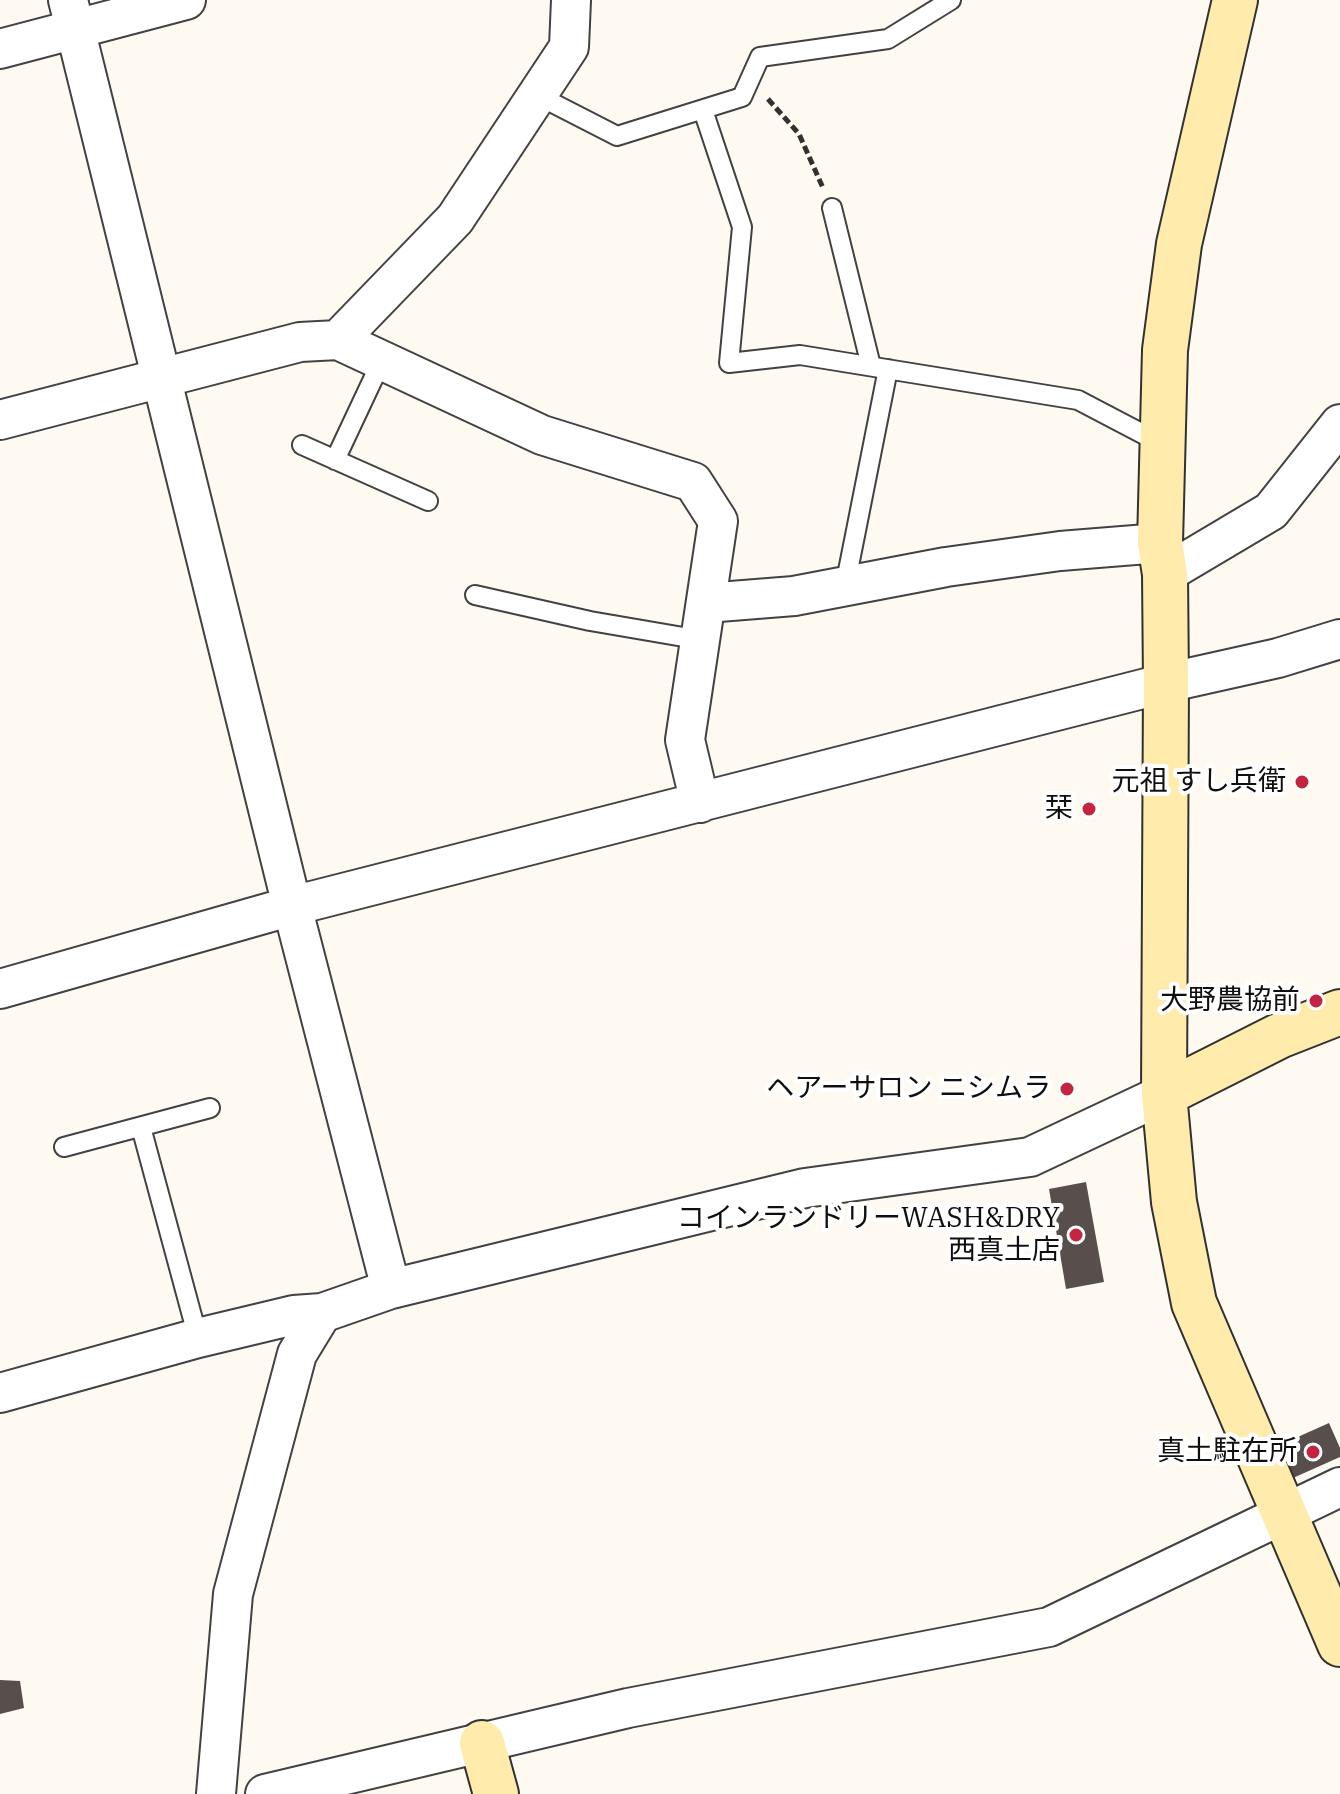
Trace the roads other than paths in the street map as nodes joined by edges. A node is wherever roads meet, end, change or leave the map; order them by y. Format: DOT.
graph roads {
  1 [pos="186,0"];
  2 [pos="571,0"];
  3 [pos="951,0"];
  4 [pos="1235,0"];
  5 [pos="71,14"];
  6 [pos="0,49"];
  7 [pos="537,95"];
  8 [pos="703,110"];
  9 [pos="832,208"];
  10 [pos="338,340"];
  11 [pos="382,360"];
  12 [pos="880,367"];
  13 [pos="161,378"];
  14 [pos="0,420"];
  15 [pos="1340,424"];
  16 [pos="1162,444"];
  17 [pos="302,445"];
  18 [pos="335,460"];
  19 [pos="428,501"];
  20 [pos="1163,559"];
  21 [pos="845,586"];
  22 [pos="475,595"];
  23 [pos="706,603"];
  24 [pos="1340,639"];
  25 [pos="701,640"];
  26 [pos="1166,683"];
  27 [pos="700,803"];
  28 [pos="292,906"];
  29 [pos="0,989"];
  30 [pos="1340,1012"];
  31 [pos="1164,1094"];
  32 [pos="210,1108"];
  33 [pos="141,1127"];
  34 [pos="64,1147"];
  35 [pos="391,1289"];
  36 [pos="322,1313"];
  37 [pos="198,1338"];
  38 [pos="0,1393"];
  39 [pos="1340,1487"];
  40 [pos="1283,1515"];
  41 [pos="1340,1644"];
  42 [pos="482,1743"];
  43 [pos="216,1794"];
  44 [pos="265,1794"];
  45 [pos="496,1794"];
  1 -- 5 [label="street"];
  2 -- 7 [label="street"];
  3 -- 8 [label="lane"];
  4 -- 16 [label="street"];
  5 -- 6 [label="street"];
  5 -- 13 [label="street"];
  7 -- 8 [label="lane"];
  7 -- 10 [label="street"];
  8 -- 12 [label="lane"];
  9 -- 12 [label="lane"];
  10 -- 11 [label="street"];
  10 -- 13 [label="street"];
  11 -- 18 [label="lane"];
  11 -- 23 [label="street"];
  12 -- 16 [label="lane"];
  12 -- 21 [label="lane"];
  13 -- 14 [label="street"];
  13 -- 28 [label="street"];
  15 -- 20 [label="street"];
  16 -- 20 [label="street"];
  17 -- 18 [label="lane"];
  18 -- 19 [label="lane"];
  20 -- 21 [label="street"];
  20 -- 26 [label="street"];
  21 -- 23 [label="street"];
  22 -- 25 [label="lane"];
  23 -- 25 [label="street"];
  24 -- 26 [label="street"];
  25 -- 27 [label="street"];
  26 -- 27 [label="street"];
  26 -- 31 [label="street"];
  27 -- 28 [label="street"];
  28 -- 29 [label="street"];
  28 -- 35 [label="street"];
  30 -- 31 [label="street"];
  31 -- 35 [label="street"];
  31 -- 40 [label="street"];
  32 -- 33 [label="lane"];
  33 -- 34 [label="lane"];
  33 -- 37 [label="lane"];
  35 -- 36 [label="street"];
  36 -- 37 [label="street"];
  36 -- 43 [label="street"];
  37 -- 38 [label="street"];
  39 -- 40 [label="street"];
  40 -- 41 [label="street"];
  40 -- 42 [label="street"];
  42 -- 44 [label="street"];
  42 -- 45 [label="street"];
}
